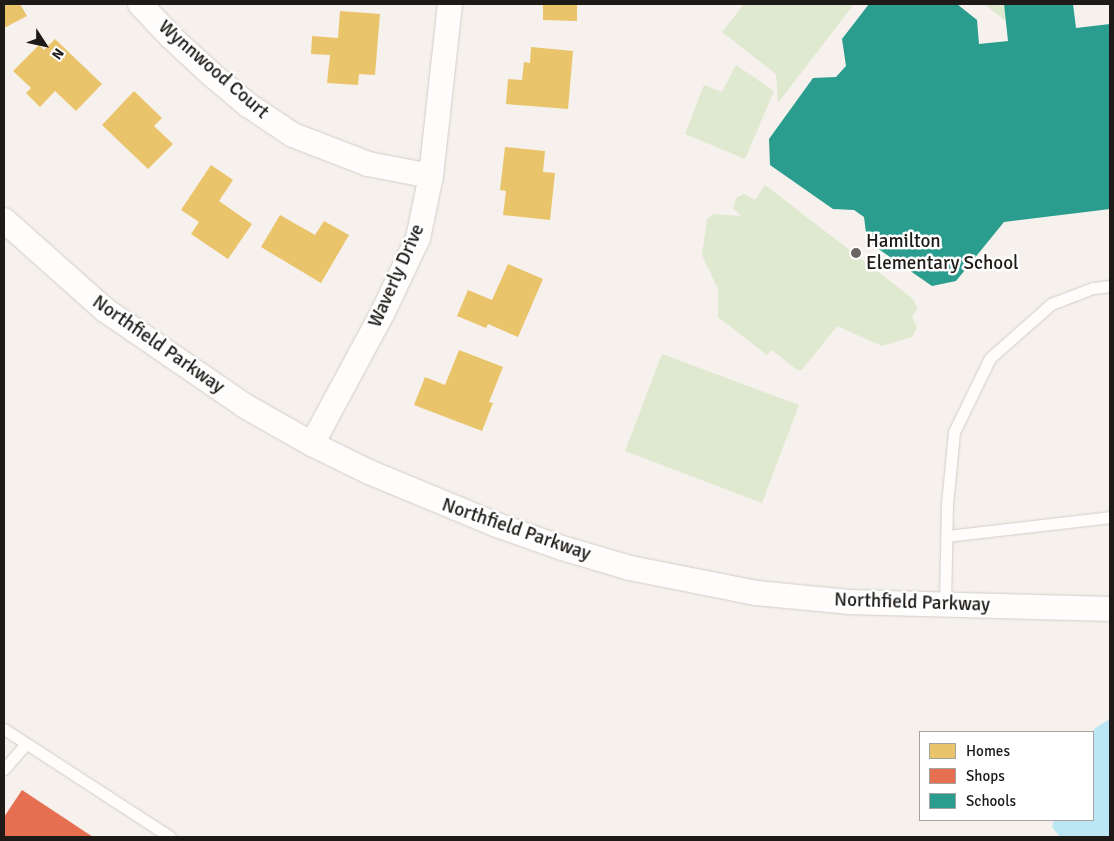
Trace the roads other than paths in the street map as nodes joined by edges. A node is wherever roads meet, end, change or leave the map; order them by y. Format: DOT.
graph roads {
  1 [pos="140,4"];
  2 [pos="450,4"];
  3 [pos="431,176"];
  4 [pos="4,220"];
  5 [pos="1110,286"];
  6 [pos="312,444"];
  7 [pos="1110,517"];
  8 [pos="946,536"];
  9 [pos="945,606"];
  10 [pos="1110,609"];
  11 [pos="4,729"];
  12 [pos="26,744"];
  13 [pos="4,769"];
  14 [pos="170,837"];
  1 -- 3 [label="street, Wynnwood Court"];
  2 -- 3 [label="street, Waverly Drive"];
  3 -- 6 [label="street, Waverly Drive"];
  4 -- 6 [label="street, Northfield Parkway"];
  5 -- 8 [label="lane"];
  6 -- 9 [label="street, Northfield Parkway"];
  7 -- 8 [label="lane"];
  8 -- 9 [label="lane"];
  9 -- 10 [label="street, Northfield Parkway"];
  11 -- 12 [label="lane"];
  12 -- 13 [label="lane"];
  12 -- 14 [label="lane"];
}
